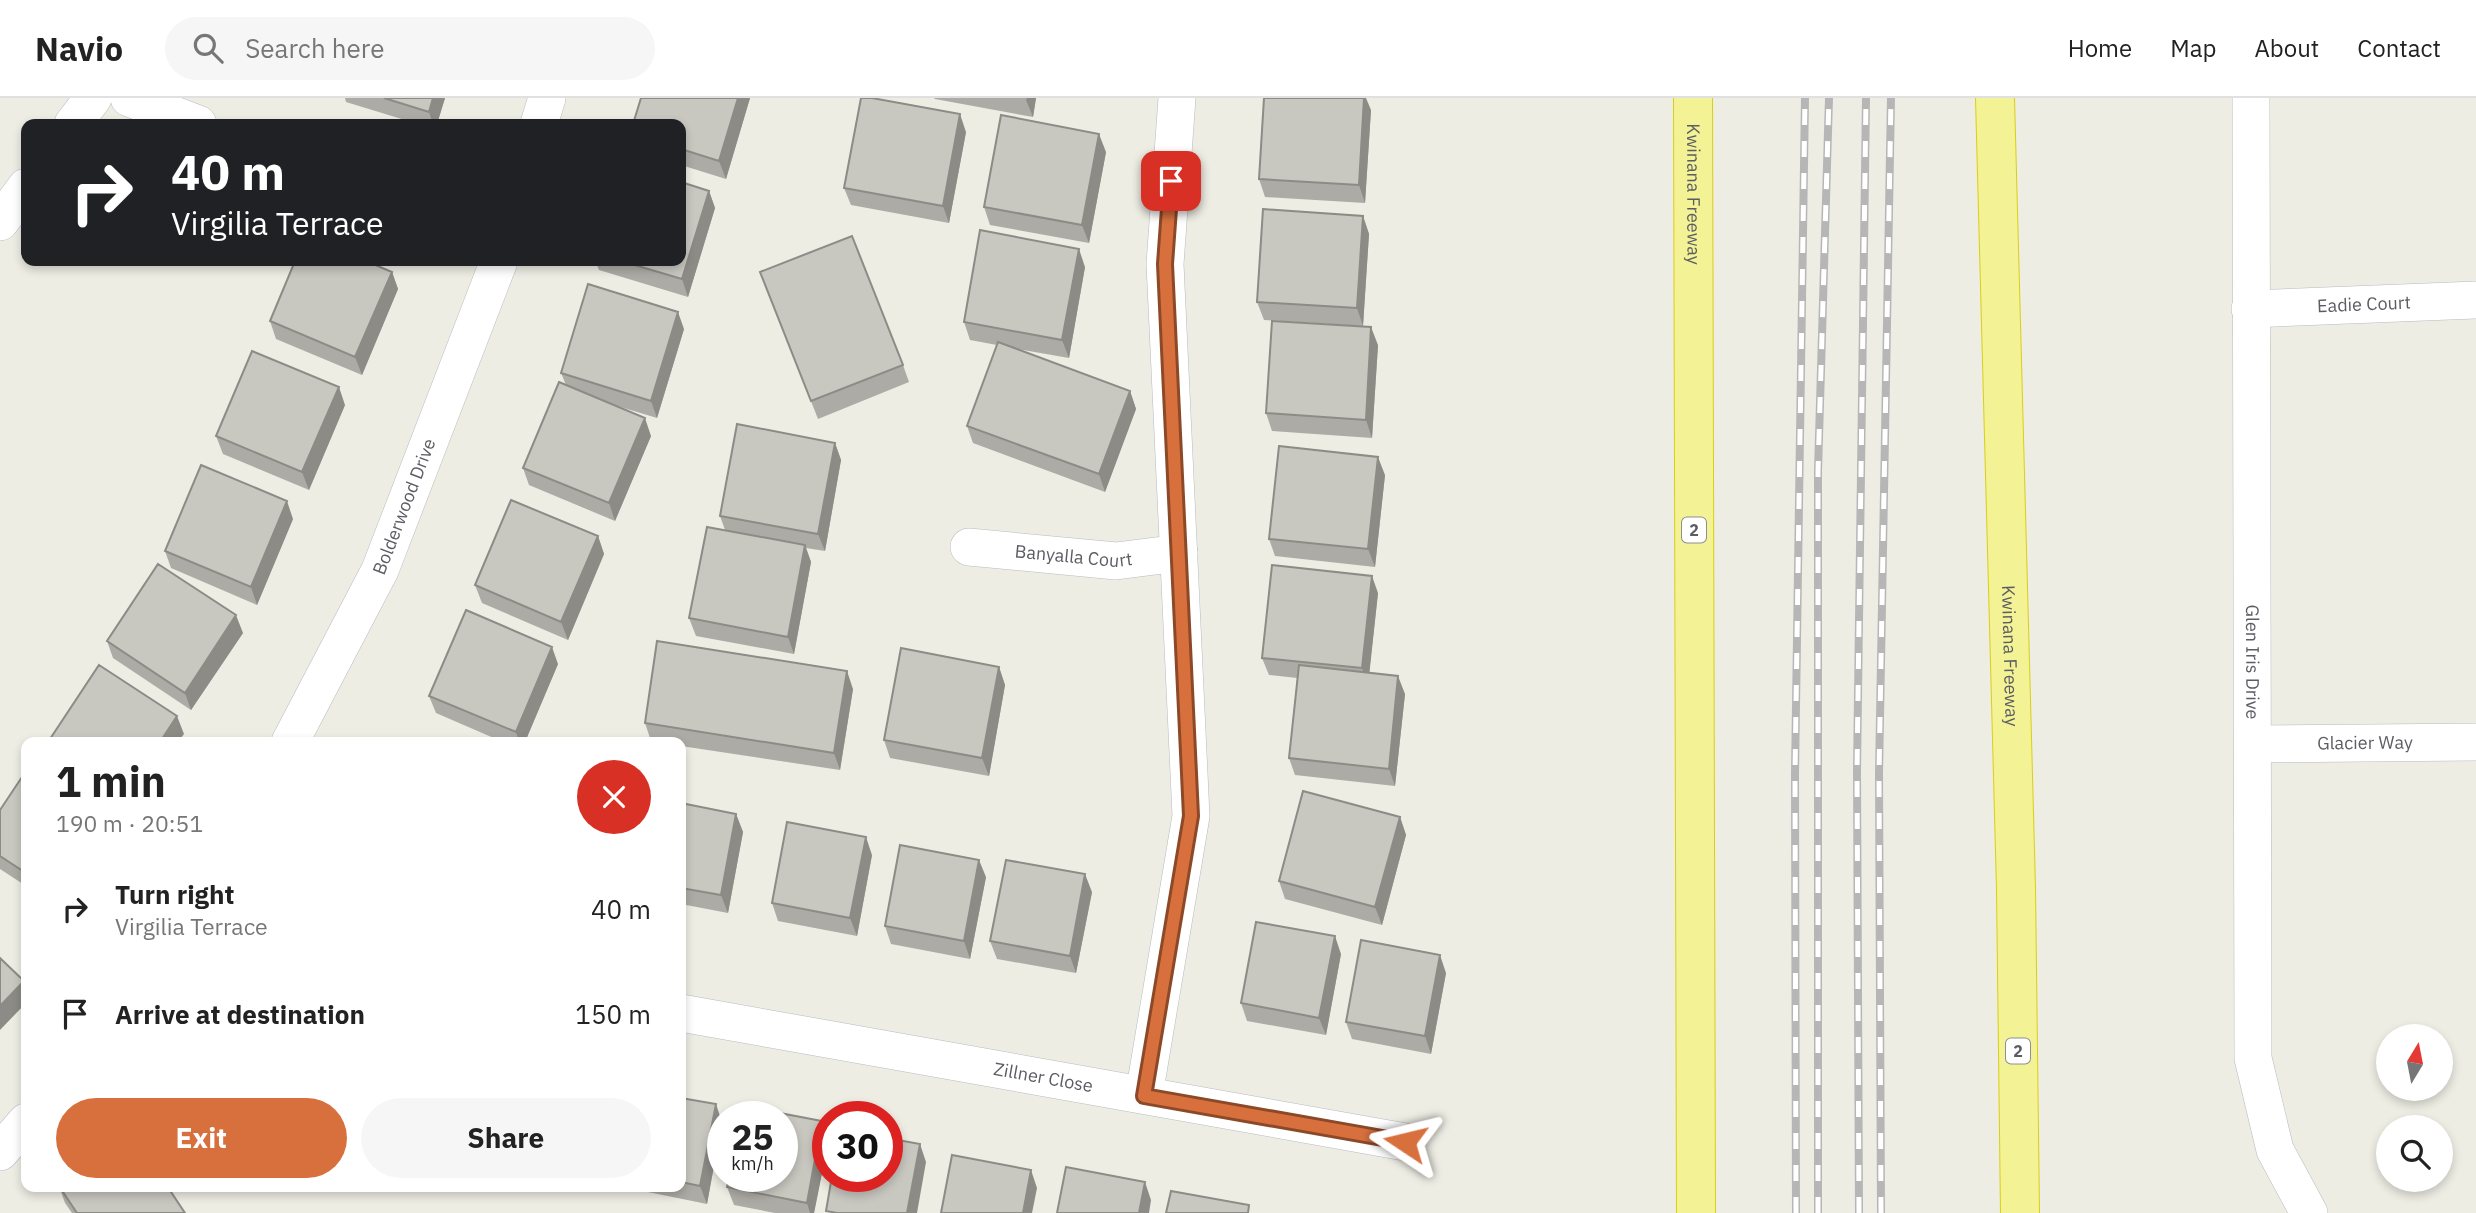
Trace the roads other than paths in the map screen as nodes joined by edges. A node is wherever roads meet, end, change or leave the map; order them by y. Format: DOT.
graph roads {
  1 [pos="93,98"];
  2 [pos="129,98"];
  3 [pos="547,98"];
  4 [pos="1177,98"];
  5 [pos="1693,98"];
  6 [pos="1996,98"];
  7 [pos="2251,98"];
  8 [pos="77,119"];
  9 [pos="185,119"];
  10 [pos="541,119"];
  11 [pos="21,194"];
  12 [pos="0,222"];
  13 [pos="497,266"];
  14 [pos="2476,300"];
  15 [pos="2250,309"];
  16 [pos="969,547"];
  17 [pos="1179,553"];
  18 [pos="293,737"];
  19 [pos="2476,742"];
  20 [pos="2253,744"];
  21 [pos="2016,889"];
  22 [pos="686,1014"];
  23 [pos="1144,1096"];
  24 [pos="21,1128"];
  25 [pos="1405,1142"];
  26 [pos="0,1152"];
  27 [pos="1696,1213"];
  28 [pos="2020,1213"];
  29 [pos="2032,1213"];
  30 [pos="2309,1213"];
  1 -- 8 [label="street"];
  2 -- 9 [label="street"];
  3 -- 10 [label="street"];
  4 -- 17 [label="street"];
  5 -- 27 [label="highway, Kwinana Freeway / 2"];
  6 -- 21 [label="highway, Kwinana Freeway / 2"];
  7 -- 15 [label="street, Glen Iris Drive"];
  11 -- 12 [label="street"];
  13 -- 18 [label="street, Bolderwood Drive"];
  14 -- 15 [label="street, Eadie Court"];
  15 -- 20 [label="street, Glen Iris Drive"];
  16 -- 17 [label="street, Banyalla Court"];
  17 -- 23 [label="street"];
  19 -- 20 [label="street, Glacier Way"];
  20 -- 30 [label="street, Glen Iris Drive"];
  21 -- 28 [label="highway, Kwinana Freeway / 2"];
  21 -- 29 [label="highway"];
  22 -- 23 [label="street, Zillner Close"];
  23 -- 25 [label="street, Zillner Close"];
  24 -- 26 [label="street"];
}
